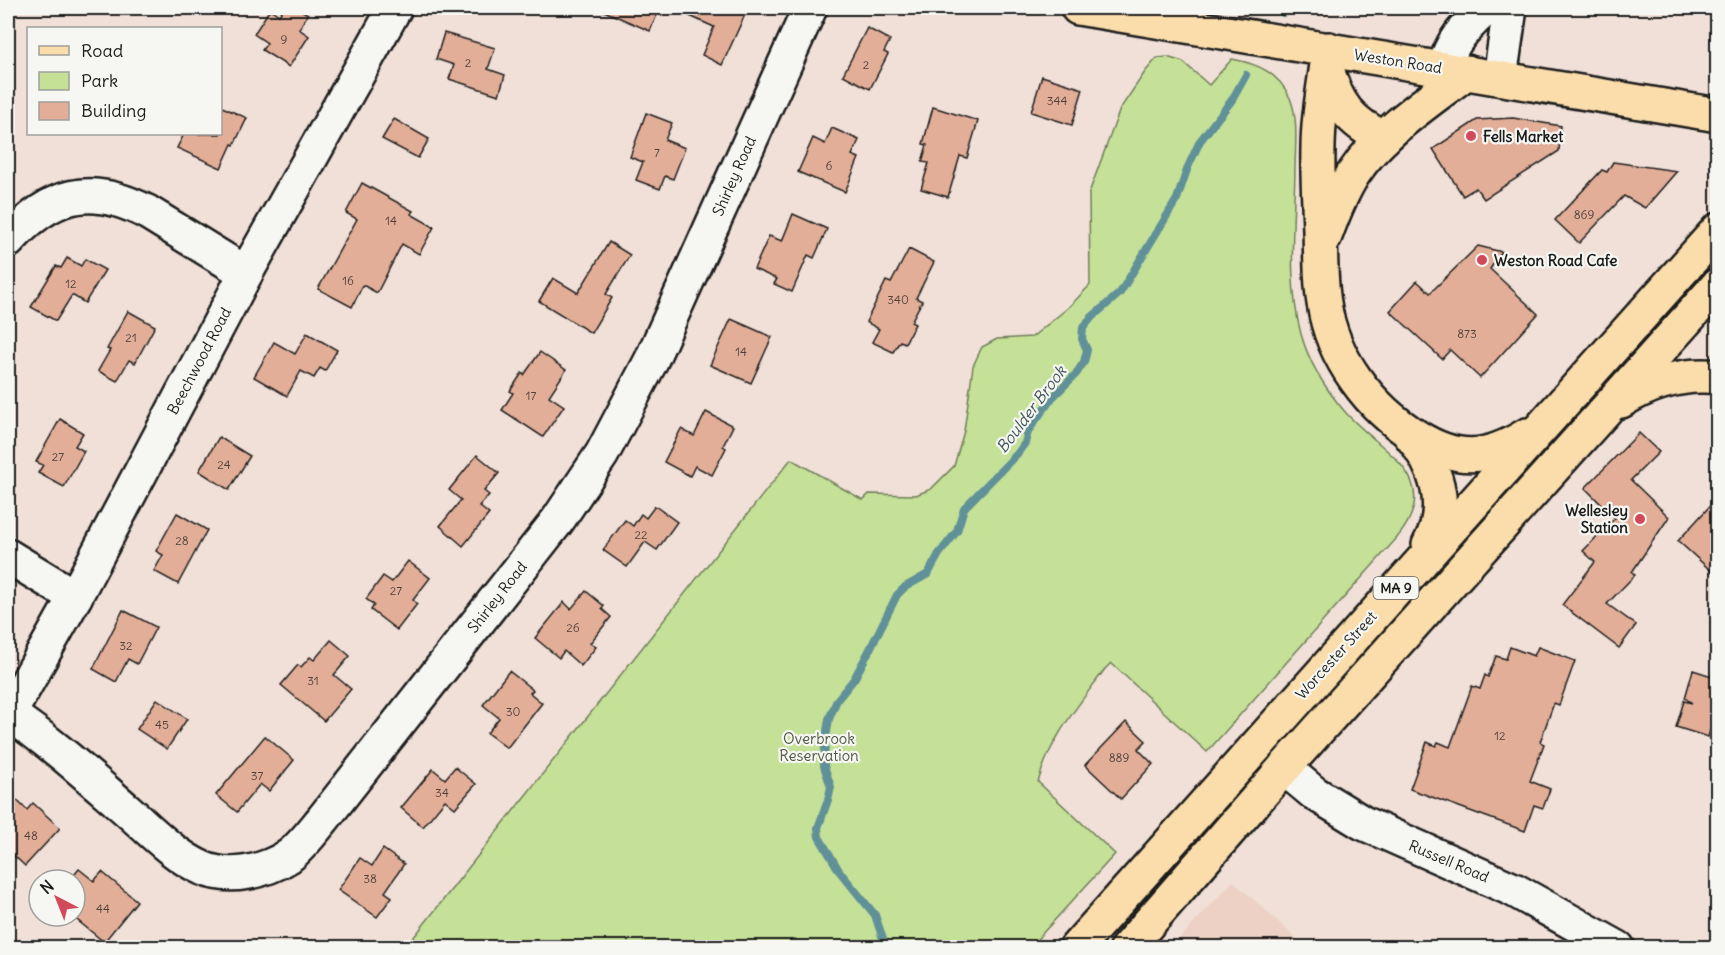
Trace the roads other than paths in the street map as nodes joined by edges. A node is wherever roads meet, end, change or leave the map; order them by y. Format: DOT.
graph roads {
  1 [pos="395,8"];
  2 [pos="810,8"];
  3 [pos="1078,8"];
  4 [pos="1486,8"];
  5 [pos="1510,8"];
  6 [pos="1328,58"];
  7 [pos="1456,70"];
  8 [pos="1500,78"];
  9 [pos="1718,115"];
  10 [pos="1384,138"];
  11 [pos="1718,230"];
  12 [pos="8,241"];
  13 [pos="1321,249"];
  14 [pos="246,273"];
  15 [pos="1718,285"];
  16 [pos="1718,377"];
  17 [pos="1602,414"];
  18 [pos="1549,418"];
  19 [pos="1408,432"];
  20 [pos="8,556"];
  21 [pos="1419,562"];
  22 [pos="75,597"];
  23 [pos="8,715"];
  24 [pos="1284,768"];
  25 [pos="1076,948"];
  26 [pos="1127,948"];
  27 [pos="1618,948"];
  1 -- 14 [label="street, Beechwood Road"];
  2 -- 23 [label="street, Shirley Road"];
  3 -- 6 [label="main road, Weston Road"];
  4 -- 7 [label="street"];
  5 -- 8 [label="street"];
  6 -- 7 [label="main road, Weston Road"];
  6 -- 10 [label="main road"];
  6 -- 13 [label="main road"];
  7 -- 8 [label="main road, Weston Road"];
  7 -- 10 [label="main road"];
  8 -- 9 [label="main road, Weston Road"];
  10 -- 13 [label="main road"];
  11 -- 18 [label="main road, Worcester Street / MA 9"];
  12 -- 14 [label="street"];
  13 -- 19 [label="main road"];
  14 -- 22 [label="street, Beechwood Road"];
  15 -- 17 [label="main road, MA 9"];
  16 -- 17 [label="main road"];
  17 -- 24 [label="main road, MA 9"];
  18 -- 19 [label="main road"];
  18 -- 21 [label="main road, Worcester Street / MA 9"];
  19 -- 21 [label="main road"];
  20 -- 22 [label="street"];
  21 -- 25 [label="main road, Worcester Street / MA 9"];
  22 -- 23 [label="street, Beechwood Road"];
  24 -- 26 [label="main road, MA 9"];
  24 -- 27 [label="street, Russell Road"];
}
